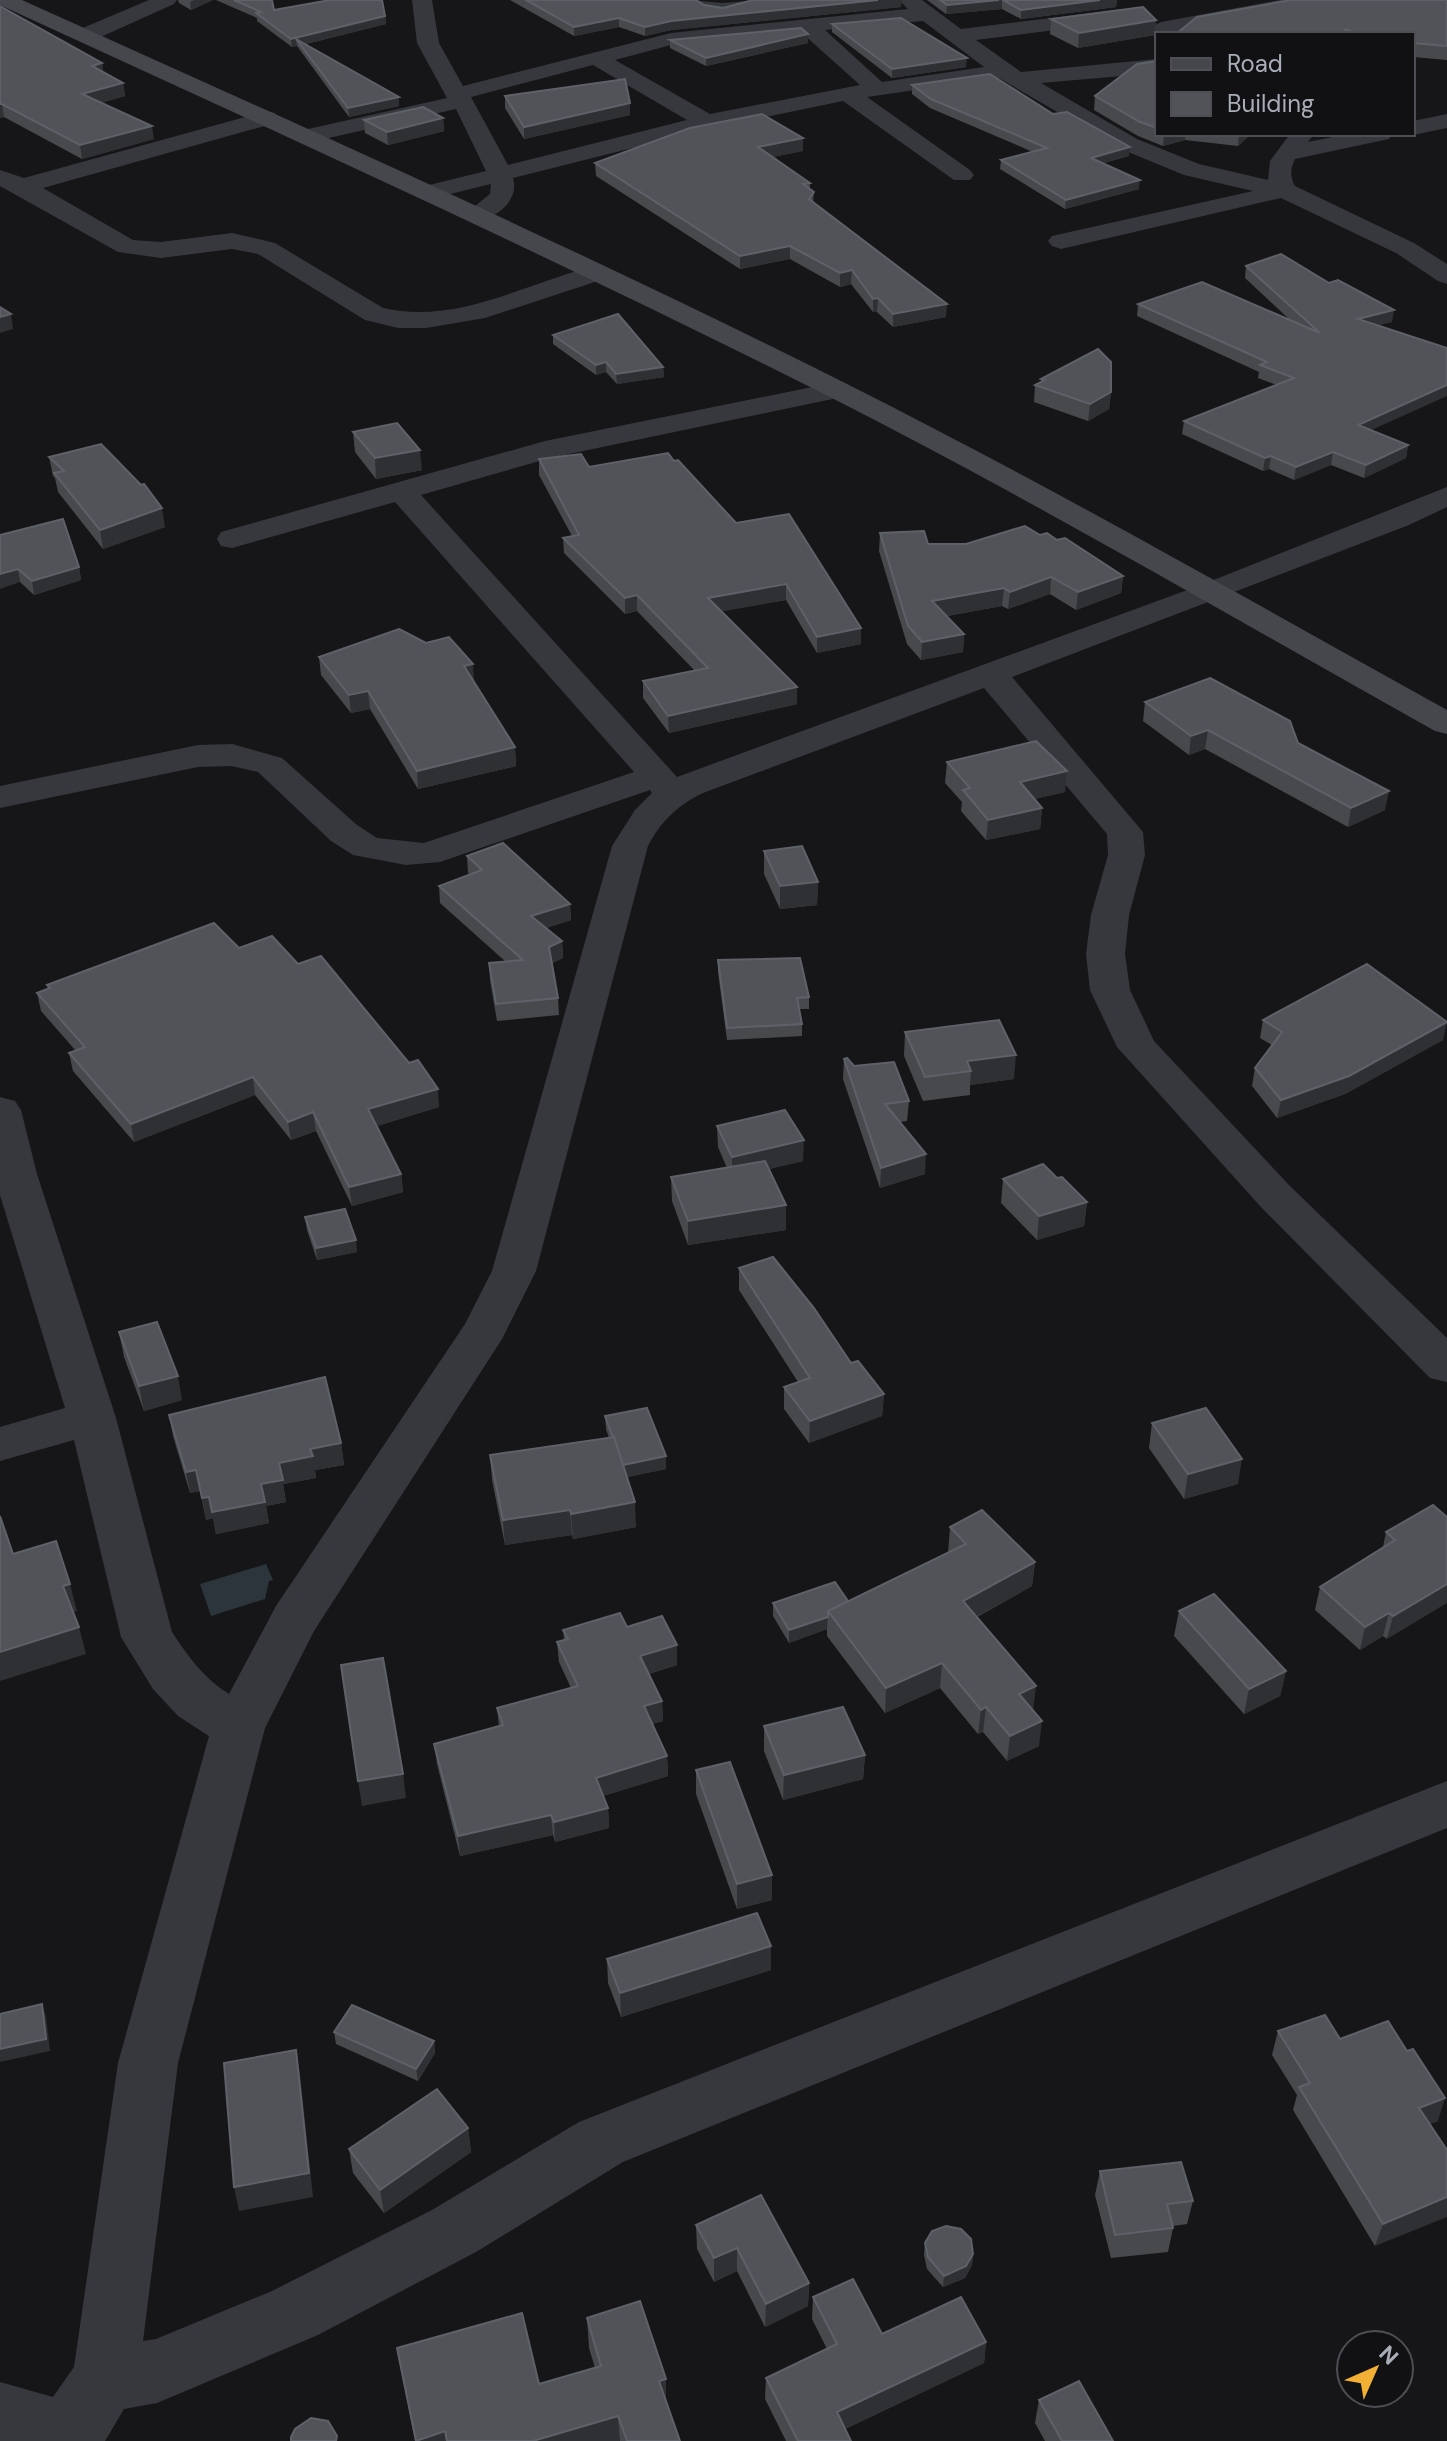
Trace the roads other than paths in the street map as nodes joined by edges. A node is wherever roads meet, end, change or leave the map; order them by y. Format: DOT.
graph roads {
  1 [pos="5,0"];
  2 [pos="167,0"];
  3 [pos="422,0"];
  4 [pos="699,0"];
  5 [pos="753,0"];
  6 [pos="1220,0"];
  7 [pos="1314,0"];
  8 [pos="917,7"];
  9 [pos="1129,9"];
  10 [pos="721,10"];
  11 [pos="1260,10"];
  12 [pos="805,24"];
  13 [pos="1165,31"];
  14 [pos="718,34"];
  15 [pos="86,35"];
  16 [pos="957,36"];
  17 [pos="596,58"];
  18 [pos="1155,66"];
  19 [pos="1010,75"];
  20 [pos="877,89"];
  21 [pos="846,93"];
  22 [pos="459,98"];
  23 [pos="267,118"];
  24 [pos="1447,121"];
  25 [pos="707,122"];
  26 [pos="1415,128"];
  27 [pos="307,136"];
  28 [pos="1362,136"];
  29 [pos="1296,143"];
  30 [pos="499,173"];
  31 [pos="962,175"];
  32 [pos="11,181"];
  33 [pos="1286,191"];
  34 [pos="430,192"];
  35 [pos="477,214"];
  36 [pos="1061,241"];
  37 [pos="1447,243"];
  38 [pos="1405,248"];
  39 [pos="595,274"];
  40 [pos="1447,276"];
  41 [pos="837,390"];
  42 [pos="403,493"];
  43 [pos="1445,499"];
  44 [pos="232,539"];
  45 [pos="1212,592"];
  46 [pos="990,673"];
  47 [pos="1444,720"];
  48 [pos="664,784"];
  49 [pos="0,797"];
  50 [pos="0,1110"];
  51 [pos="7,1176"];
  52 [pos="1447,1366"];
  53 [pos="92,1418"];
  54 [pos="0,1444"];
  55 [pos="238,1728"];
  56 [pos="1447,1804"];
  57 [pos="105,2379"];
  58 [pos="0,2415"];
  59 [pos="66,2439"];
  1 -- 15 [label="street"];
  2 -- 15 [label="street"];
  3 -- 22 [label="street"];
  4 -- 10 [label="street"];
  5 -- 10 [label="street"];
  6 -- 11 [label="street"];
  7 -- 11 [label="street"];
  8 -- 12 [label="street"];
  8 -- 16 [label="street"];
  9 -- 13 [label="street"];
  9 -- 16 [label="street"];
  10 -- 14 [label="street"];
  11 -- 13 [label="street"];
  12 -- 14 [label="street"];
  12 -- 20 [label="street"];
  14 -- 17 [label="street"];
  15 -- 23 [label="street"];
  16 -- 19 [label="street"];
  17 -- 22 [label="street"];
  17 -- 25 [label="street"];
  18 -- 19 [label="street"];
  19 -- 20 [label="street"];
  19 -- 33 [label="street"];
  20 -- 21 [label="street"];
  21 -- 25 [label="street"];
  21 -- 31 [label="street"];
  22 -- 27 [label="street"];
  22 -- 30 [label="street"];
  23 -- 27 [label="street"];
  23 -- 32 [label="street"];
  24 -- 26 [label="street"];
  25 -- 30 [label="street"];
  27 -- 34 [label="street"];
  28 -- 29 [label="street"];
  29 -- 33 [label="street"];
  30 -- 34 [label="street"];
  30 -- 35 [label="street"];
  32 -- 39 [label="street"];
  33 -- 36 [label="street"];
  33 -- 38 [label="street"];
  34 -- 35 [label="street"];
  35 -- 39 [label="street"];
  37 -- 38 [label="street"];
  38 -- 40 [label="street"];
  39 -- 41 [label="street"];
  41 -- 42 [label="street"];
  41 -- 45 [label="street"];
  42 -- 44 [label="street"];
  42 -- 48 [label="street"];
  43 -- 45 [label="street"];
  45 -- 46 [label="street"];
  45 -- 47 [label="street"];
  46 -- 48 [label="street"];
  46 -- 52 [label="street"];
  48 -- 49 [label="street"];
  48 -- 55 [label="street"];
  50 -- 51 [label="street"];
  51 -- 53 [label="street"];
  53 -- 54 [label="street"];
  53 -- 55 [label="street"];
  55 -- 57 [label="street"];
  56 -- 57 [label="street"];
  57 -- 59 [label="street"];
  58 -- 59 [label="street"];
}
